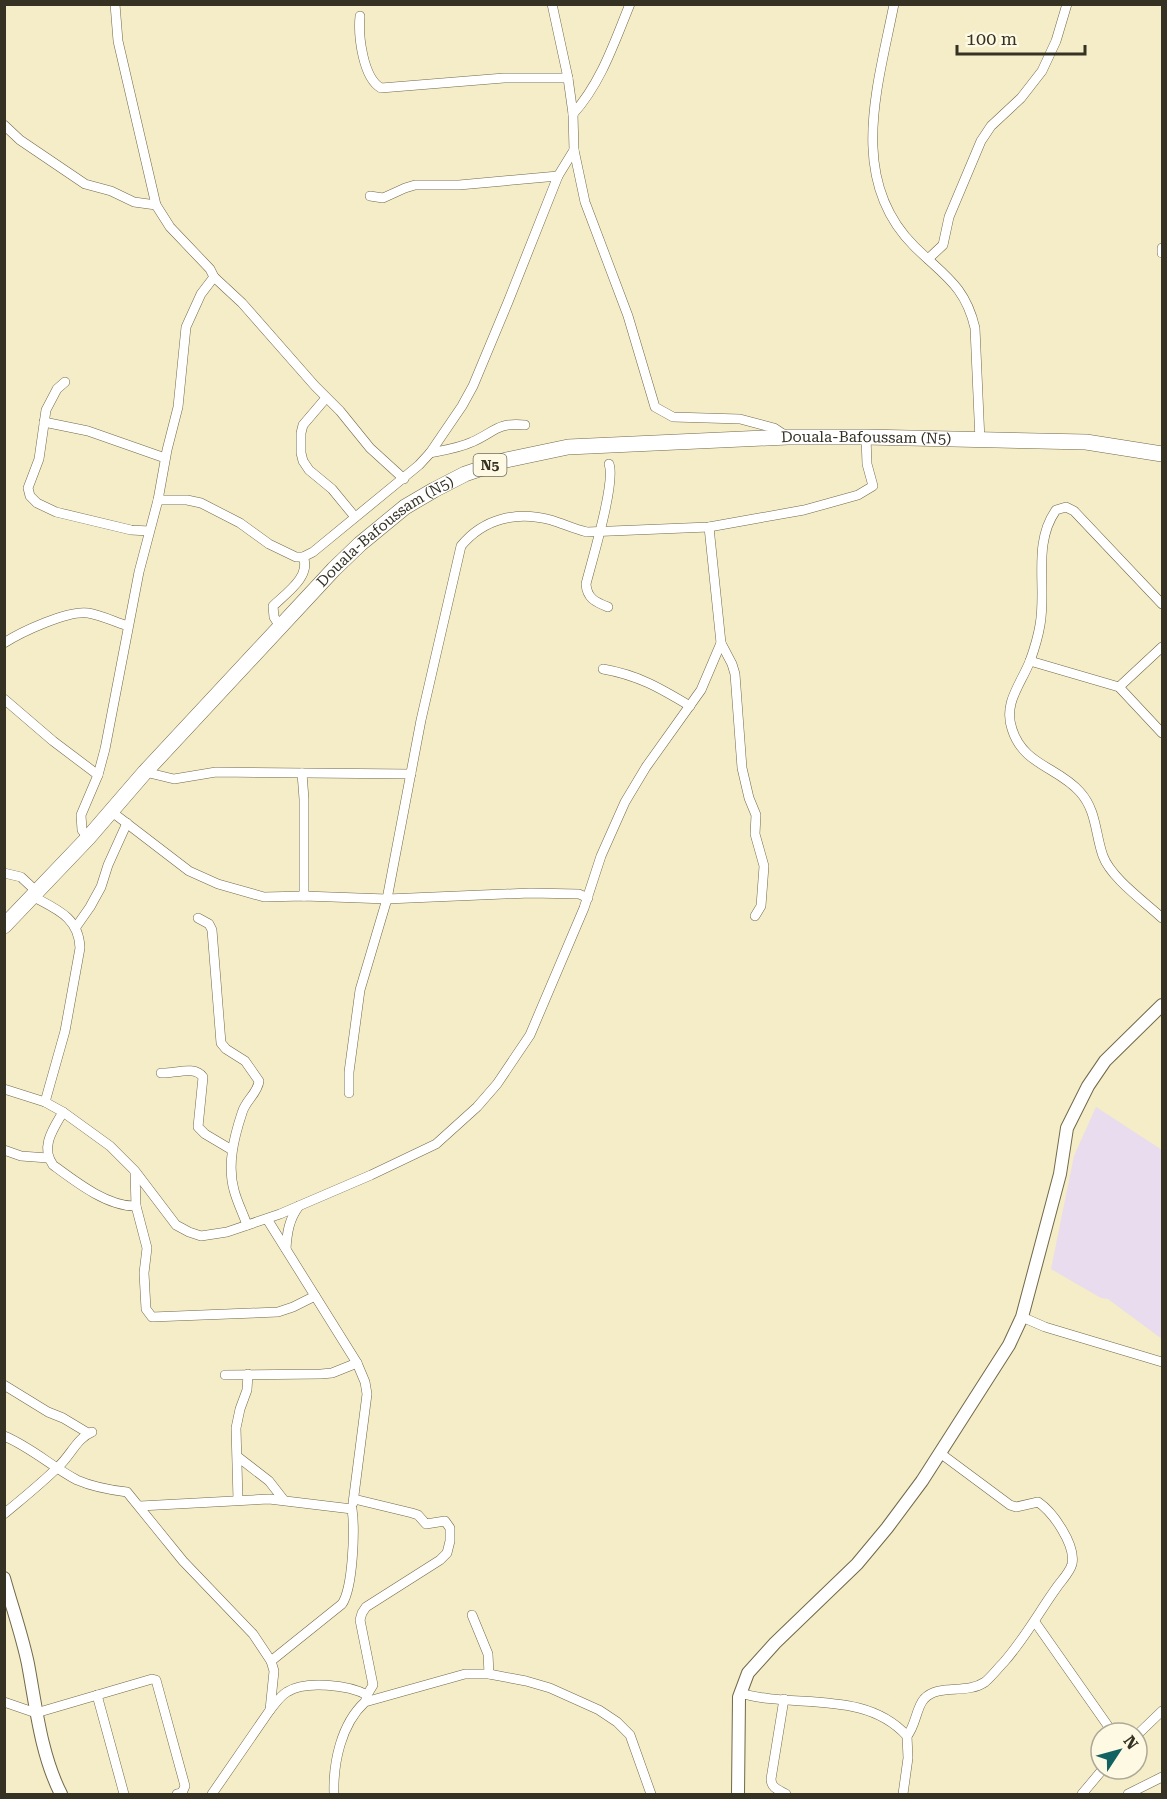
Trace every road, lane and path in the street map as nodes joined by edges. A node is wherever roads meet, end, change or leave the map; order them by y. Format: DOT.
graph roads {
  1 [pos="115,4"];
  2 [pos="552,4"];
  3 [pos="630,4"];
  4 [pos="894,4"];
  5 [pos="1067,4"];
  6 [pos="360,16"];
  7 [pos="568,78"];
  8 [pos="573,114"];
  9 [pos="4,125"];
  10 [pos="574,150"];
  11 [pos="558,176"];
  12 [pos="370,196"];
  13 [pos="156,205"];
  14 [pos="1162,248"];
  15 [pos="1162,253"];
  16 [pos="928,259"];
  17 [pos="214,277"];
  18 [pos="64,382"];
  19 [pos="326,398"];
  20 [pos="44,422"];
  21 [pos="525,425"];
  22 [pos="788,437"];
  23 [pos="866,437"];
  24 [pos="980,441"];
  25 [pos="430,453"];
  26 [pos="1162,454"];
  27 [pos="165,458"];
  28 [pos="609,464"];
  29 [pos="404,479"];
  30 [pos="158,500"];
  31 [pos="356,517"];
  32 [pos="709,527"];
  33 [pos="149,531"];
  34 [pos="599,531"];
  35 [pos="303,557"];
  36 [pos="1162,604"];
  37 [pos="608,607"];
  38 [pos="128,627"];
  39 [pos="280,628"];
  40 [pos="4,643"];
  41 [pos="721,643"];
  42 [pos="1162,647"];
  43 [pos="1030,661"];
  44 [pos="603,669"];
  45 [pos="1119,687"];
  46 [pos="4,699"];
  47 [pos="690,706"];
  48 [pos="1162,733"];
  49 [pos="145,772"];
  50 [pos="302,773"];
  51 [pos="411,774"];
  52 [pos="98,775"];
  53 [pos="112,812"];
  54 [pos="127,822"];
  55 [pos="88,838"];
  56 [pos="4,873"];
  57 [pos="34,894"];
  58 [pos="304,896"];
  59 [pos="588,898"];
  60 [pos="387,899"];
  61 [pos="755,916"];
  62 [pos="198,918"];
  63 [pos="1162,918"];
  64 [pos="4,926"];
  65 [pos="76,927"];
  66 [pos="1162,1005"];
  67 [pos="161,1073"];
  68 [pos="4,1089"];
  69 [pos="349,1093"];
  70 [pos="45,1102"];
  71 [pos="63,1112"];
  72 [pos="4,1150"];
  73 [pos="232,1150"];
  74 [pos="48,1158"];
  75 [pos="135,1171"];
  76 [pos="136,1206"];
  77 [pos="299,1206"];
  78 [pos="267,1218"];
  79 [pos="247,1225"];
  80 [pos="286,1249"];
  81 [pos="315,1296"];
  82 [pos="1022,1317"];
  83 [pos="1162,1362"];
  84 [pos="357,1363"];
  85 [pos="248,1374"];
  86 [pos="225,1375"];
  87 [pos="4,1385"];
  88 [pos="4,1436"];
  89 [pos="940,1453"];
  90 [pos="238,1457"];
  91 [pos="58,1468"];
  92 [pos="354,1498"];
  93 [pos="283,1499"];
  94 [pos="238,1500"];
  95 [pos="140,1506"];
  96 [pos="352,1509"];
  97 [pos="4,1514"];
  98 [pos="4,1578"];
  99 [pos="472,1615"];
  100 [pos="1035,1622"];
  101 [pos="271,1661"];
  102 [pos="489,1674"];
  103 [pos="740,1693"];
  104 [pos="97,1695"];
  105 [pos="366,1698"];
  106 [pos="784,1699"];
  107 [pos="4,1702"];
  108 [pos="270,1710"];
  109 [pos="1162,1711"];
  110 [pos="36,1713"];
  111 [pos="1105,1721"];
  112 [pos="1149,1723"];
  113 [pos="907,1736"];
  114 [pos="1162,1777"];
  115 [pos="1093,1781"];
  116 [pos="61,1794"];
  117 [pos="124,1794"];
  118 [pos="177,1794"];
  119 [pos="212,1794"];
  120 [pos="334,1794"];
  121 [pos="651,1794"];
  122 [pos="738,1794"];
  123 [pos="786,1794"];
  124 [pos="903,1794"];
  125 [pos="1082,1794"];
  126 [pos="1128,1794"];
  1 -- 13 [label="street"];
  2 -- 7 [label="street"];
  3 -- 8 [label="street"];
  4 -- 16 [label="street"];
  5 -- 16 [label="street"];
  6 -- 7 [label="street"];
  7 -- 8 [label="street"];
  8 -- 10 [label="street"];
  9 -- 13 [label="street"];
  10 -- 11 [label="street"];
  10 -- 22 [label="street"];
  11 -- 12 [label="street"];
  11 -- 25 [label="street"];
  13 -- 17 [label="street"];
  14 -- 15 [label="street"];
  16 -- 24 [label="street"];
  17 -- 19 [label="street"];
  17 -- 27 [label="street"];
  18 -- 20 [label="street"];
  19 -- 29 [label="street"];
  19 -- 31 [label="street"];
  20 -- 27 [label="street"];
  20 -- 33 [label="street"];
  21 -- 25 [label="street"];
  22 -- 23 [label="highway, Douala-Bafoussam (N5) / N5"];
  22 -- 39 [label="highway, Douala-Bafoussam (N5) / N5"];
  23 -- 24 [label="highway, Douala-Bafoussam (N5) / N5"];
  23 -- 32 [label="street"];
  24 -- 26 [label="highway, Douala-Bafoussam (N5) / N5"];
  25 -- 29 [label="street"];
  27 -- 30 [label="street"];
  28 -- 34 [label="street"];
  29 -- 31 [label="street"];
  30 -- 33 [label="street"];
  30 -- 35 [label="street"];
  31 -- 35 [label="street"];
  32 -- 34 [label="street"];
  32 -- 41 [label="street"];
  33 -- 38 [label="street"];
  34 -- 37 [label="street"];
  34 -- 51 [label="street"];
  35 -- 39 [label="street"];
  36 -- 43 [label="street"];
  38 -- 40 [label="street"];
  38 -- 52 [label="street"];
  39 -- 49 [label="highway, Douala-Bafoussam (N5) / N5"];
  41 -- 47 [label="street"];
  41 -- 61 [label="street"];
  42 -- 45 [label="street"];
  43 -- 45 [label="street"];
  43 -- 63 [label="street"];
  44 -- 47 [label="street"];
  45 -- 48 [label="street"];
  46 -- 52 [label="street"];
  47 -- 59 [label="street"];
  49 -- 50 [label="street"];
  49 -- 53 [label="highway, Douala-Bafoussam (N5) / N5"];
  50 -- 51 [label="street"];
  50 -- 58 [label="street"];
  51 -- 60 [label="street"];
  52 -- 55 [label="street"];
  53 -- 54 [label="street"];
  53 -- 55 [label="highway, Douala-Bafoussam (N5) / N5"];
  54 -- 58 [label="street"];
  54 -- 65 [label="street"];
  55 -- 57 [label="highway, Douala-Bafoussam (N5) / N5"];
  56 -- 57 [label="street"];
  57 -- 64 [label="highway, Douala-Bafoussam (N5) / N5"];
  57 -- 65 [label="street"];
  58 -- 60 [label="street"];
  59 -- 60 [label="street"];
  59 -- 77 [label="street"];
  60 -- 69 [label="street"];
  62 -- 73 [label="street"];
  65 -- 70 [label="street"];
  66 -- 82 [label="street"];
  67 -- 73 [label="street"];
  68 -- 70 [label="street"];
  70 -- 71 [label="street"];
  71 -- 74 [label="street"];
  71 -- 75 [label="street"];
  72 -- 74 [label="street"];
  73 -- 79 [label="street"];
  74 -- 76 [label="street"];
  75 -- 76 [label="street"];
  75 -- 79 [label="street"];
  76 -- 81 [label="street"];
  77 -- 78 [label="street"];
  77 -- 80 [label="street"];
  78 -- 79 [label="street"];
  78 -- 80 [label="street"];
  80 -- 81 [label="street"];
  81 -- 84 [label="street"];
  82 -- 83 [label="street"];
  82 -- 89 [label="street"];
  84 -- 85 [label="street"];
  84 -- 92 [label="street"];
  85 -- 86 [label="street"];
  85 -- 90 [label="street"];
  87 -- 91 [label="street"];
  88 -- 91 [label="street"];
  89 -- 100 [label="street"];
  89 -- 103 [label="street"];
  90 -- 93 [label="street"];
  90 -- 94 [label="street"];
  91 -- 95 [label="street"];
  91 -- 97 [label="street"];
  92 -- 96 [label="street"];
  92 -- 105 [label="street"];
  93 -- 94 [label="street"];
  93 -- 96 [label="street"];
  94 -- 95 [label="street"];
  95 -- 101 [label="street"];
  96 -- 101 [label="street"];
  98 -- 110 [label="street"];
  99 -- 102 [label="street"];
  100 -- 111 [label="street"];
  100 -- 113 [label="street"];
  101 -- 108 [label="street"];
  102 -- 105 [label="street"];
  102 -- 121 [label="street"];
  103 -- 106 [label="street"];
  103 -- 122 [label="street"];
  104 -- 110 [label="street"];
  104 -- 117 [label="street"];
  104 -- 118 [label="street"];
  105 -- 108 [label="street"];
  105 -- 120 [label="street"];
  106 -- 113 [label="street"];
  106 -- 123 [label="street"];
  107 -- 110 [label="street"];
  108 -- 119 [label="street"];
  109 -- 112 [label="street"];
  110 -- 116 [label="street"];
  113 -- 124 [label="street"];
  114 -- 126 [label="street"];
  115 -- 125 [label="street"];
}
